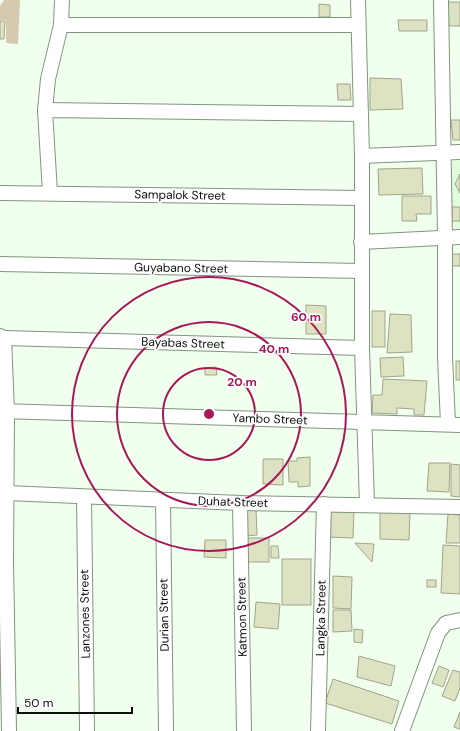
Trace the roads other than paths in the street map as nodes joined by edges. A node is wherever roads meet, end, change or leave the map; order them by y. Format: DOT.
graph roads {
  1 [pos="62,0"];
  2 [pos="358,0"];
  3 [pos="441,0"];
  4 [pos="61,25"];
  5 [pos="358,25"];
  6 [pos="45,110"];
  7 [pos="361,114"];
  8 [pos="460,152"];
  9 [pos="443,153"];
  10 [pos="362,156"];
  11 [pos="0,193"];
  12 [pos="50,193"];
  13 [pos="361,198"];
  14 [pos="445,237"];
  15 [pos="460,237"];
  16 [pos="361,242"];
  17 [pos="0,264"];
  18 [pos="362,271"];
  19 [pos="2,337"];
  20 [pos="362,348"];
  21 [pos="4,411"];
  22 [pos="365,422"];
  23 [pos="454,425"];
  24 [pos="7,493"];
  25 [pos="84,497"];
  26 [pos="163,500"];
  27 [pos="240,503"];
  28 [pos="324,504"];
  29 [pos="367,505"];
  30 [pos="460,507"];
  31 [pos="3,562"];
  32 [pos="460,620"];
  33 [pos="4,632"];
  34 [pos="7,730"];
  35 [pos="87,731"];
  36 [pos="166,731"];
  37 [pos="244,731"];
  38 [pos="318,731"];
  39 [pos="402,731"];
  1 -- 4 [label="street"];
  2 -- 5 [label="street"];
  3 -- 9 [label="street"];
  4 -- 5 [label="street"];
  4 -- 6 [label="street"];
  5 -- 7 [label="street"];
  6 -- 7 [label="street"];
  6 -- 12 [label="street"];
  7 -- 10 [label="street"];
  8 -- 9 [label="street"];
  9 -- 10 [label="street"];
  9 -- 14 [label="street"];
  10 -- 13 [label="street"];
  11 -- 12 [label="street, Sampalok Street"];
  12 -- 13 [label="street, Sampalok Street"];
  13 -- 16 [label="street"];
  14 -- 15 [label="street"];
  14 -- 16 [label="street"];
  14 -- 23 [label="street"];
  16 -- 18 [label="street"];
  17 -- 18 [label="street, Guyabano Street"];
  18 -- 20 [label="street"];
  19 -- 20 [label="street, Bayabas Street"];
  19 -- 21 [label="street"];
  20 -- 22 [label="street"];
  21 -- 22 [label="street, Yambo Street"];
  21 -- 24 [label="street"];
  22 -- 23 [label="street, Yambo Street"];
  22 -- 29 [label="street"];
  24 -- 25 [label="street, Duhat Street"];
  24 -- 31 [label="street"];
  25 -- 26 [label="street, Duhat Street"];
  25 -- 35 [label="street, Lanzones Street"];
  26 -- 27 [label="street, Duhat Street"];
  26 -- 36 [label="street, Durian Street"];
  27 -- 28 [label="street, Duhat Street"];
  27 -- 37 [label="street, Katmon Street"];
  28 -- 29 [label="street, Duhat Street"];
  28 -- 38 [label="street, Langka Street"];
  29 -- 30 [label="street, Duhat Street"];
  31 -- 33 [label="street"];
  32 -- 39 [label="street"];
  33 -- 34 [label="street"];
}
